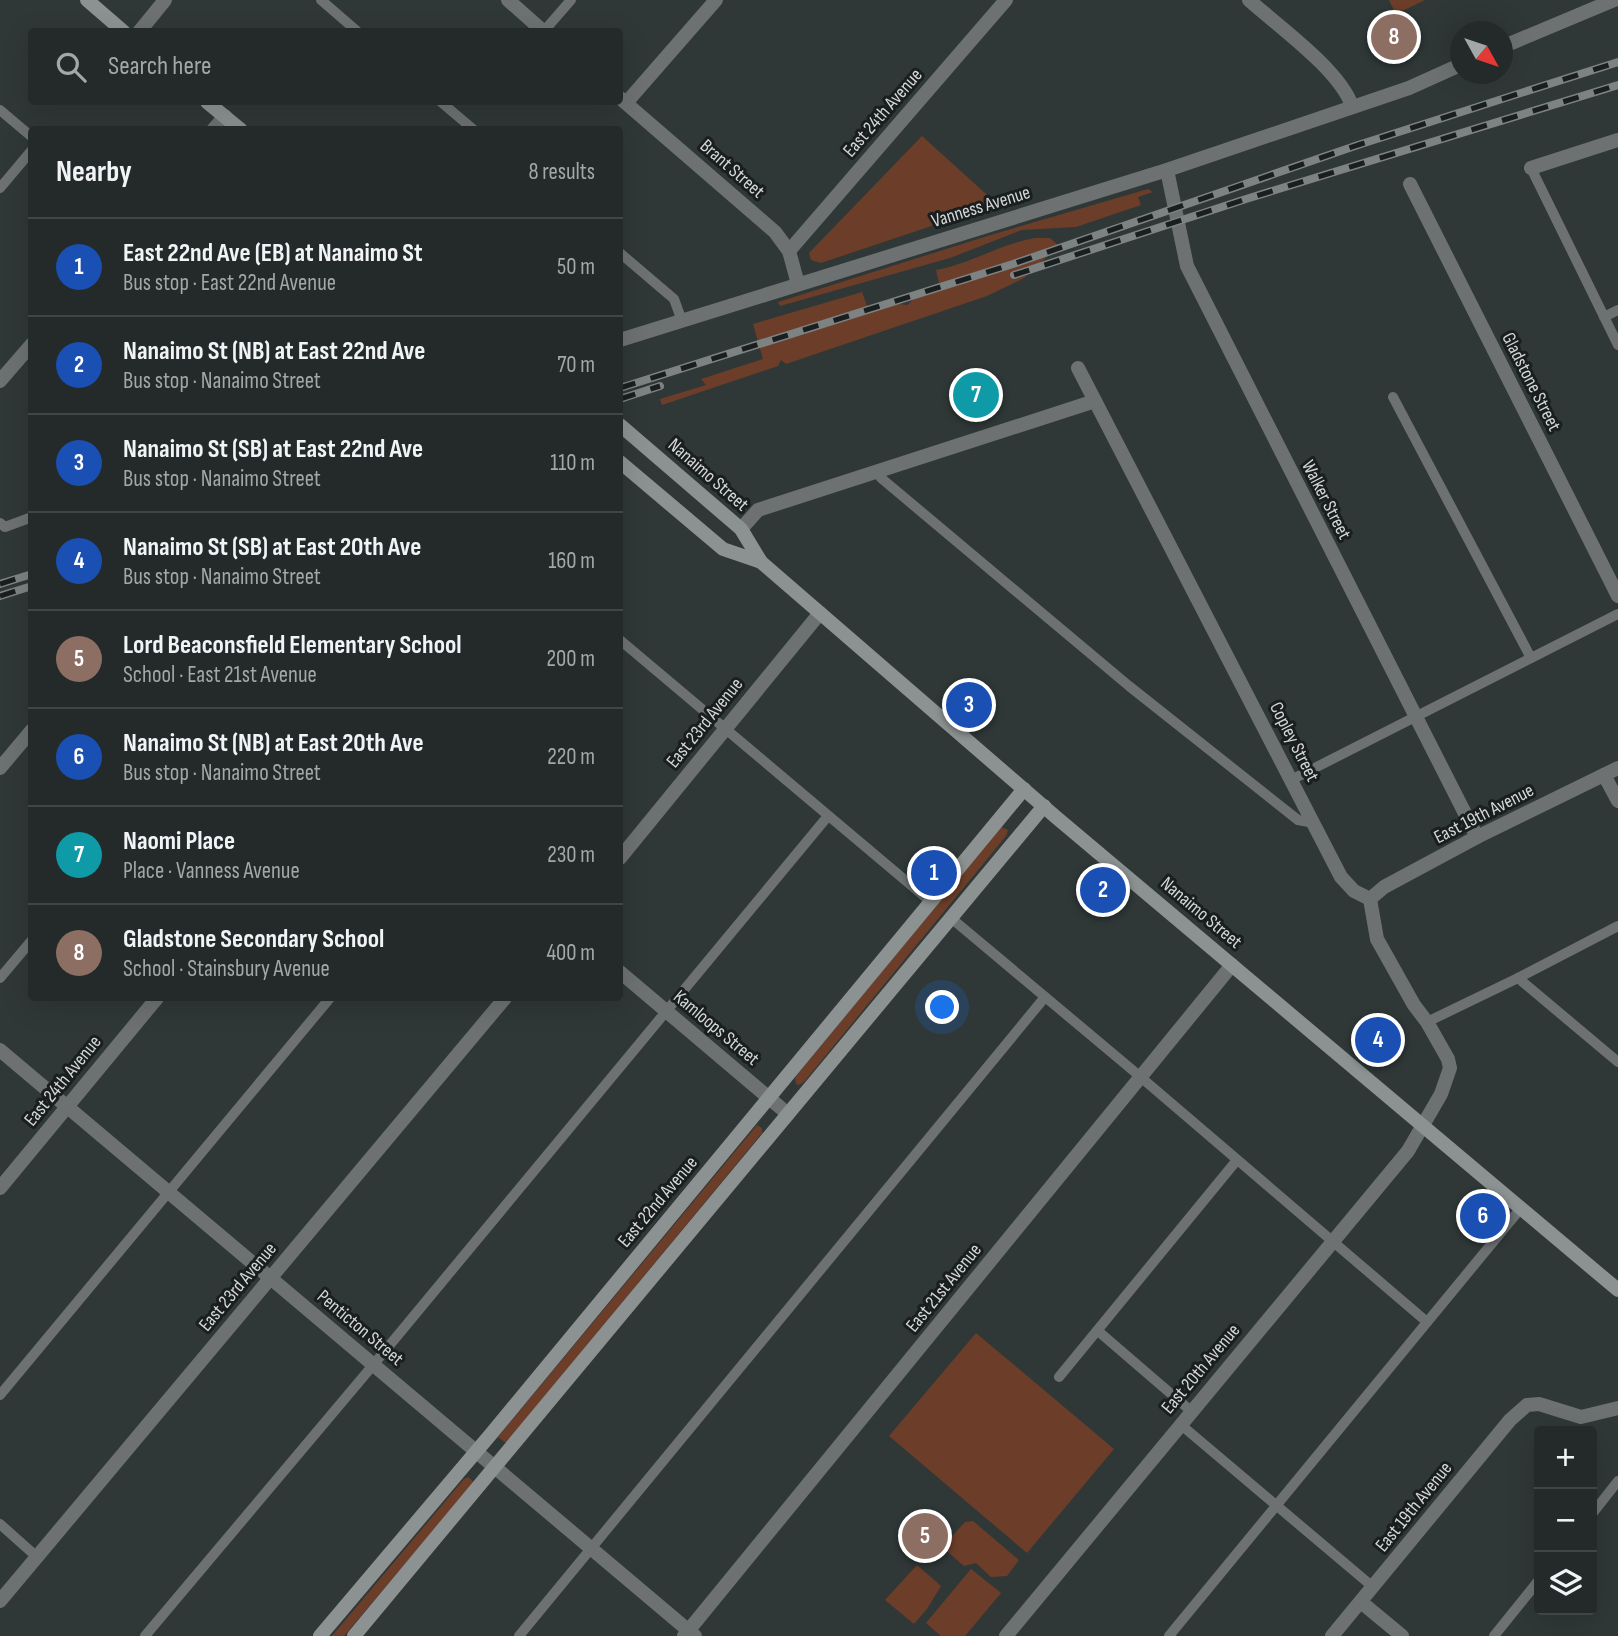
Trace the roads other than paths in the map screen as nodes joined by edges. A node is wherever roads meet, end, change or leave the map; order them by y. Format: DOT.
graph roads {
  1 [pos="87,0"];
  2 [pos="165,0"];
  3 [pos="321,0"];
  4 [pos="508,0"];
  5 [pos="570,0"];
  6 [pos="716,0"];
  7 [pos="1006,0"];
  8 [pos="1249,0"];
  9 [pos="1614,0"];
  10 [pos="119,28"];
  11 [pos="142,28"];
  12 [pos="353,28"];
  13 [pos="541,28"];
  14 [pos="547,28"];
  15 [pos="1513,43"];
  16 [pos="1450,70"];
  17 [pos="623,100"];
  18 [pos="212,105"];
  19 [pos="445,105"];
  20 [pos="1352,106"];
  21 [pos="0,110"];
  22 [pos="225,116"];
  23 [pos="216,126"];
  24 [pos="236,126"];
  25 [pos="469,126"];
  26 [pos="28,134"];
  27 [pos="1618,140"];
  28 [pos="28,155"];
  29 [pos="1531,168"];
  30 [pos="1167,170"];
  31 [pos="1410,184"];
  32 [pos="0,188"];
  33 [pos="789,251"];
  34 [pos="623,256"];
  35 [pos="798,284"];
  36 [pos="1618,310"];
  37 [pos="1604,317"];
  38 [pos="682,321"];
  39 [pos="623,339"];
  40 [pos="1618,345"];
  41 [pos="28,349"];
  42 [pos="1078,368"];
  43 [pos="0,381"];
  44 [pos="1393,397"];
  45 [pos="1095,401"];
  46 [pos="623,432"];
  47 [pos="623,465"];
  48 [pos="877,470"];
  49 [pos="28,518"];
  50 [pos="0,523"];
  51 [pos="741,529"];
  52 [pos="761,562"];
  53 [pos="1618,596"];
  54 [pos="820,613"];
  55 [pos="1618,614"];
  56 [pos="623,646"];
  57 [pos="1531,658"];
  58 [pos="1415,718"];
  59 [pos="726,727"];
  60 [pos="28,735"];
  61 [pos="0,768"];
  62 [pos="1618,768"];
  63 [pos="1604,775"];
  64 [pos="1291,780"];
  65 [pos="1024,789"];
  66 [pos="1618,801"];
  67 [pos="1044,806"];
  68 [pos="828,816"];
  69 [pos="1314,824"];
  70 [pos="1477,837"];
  71 [pos="623,854"];
  72 [pos="1370,899"];
  73 [pos="931,902"];
  74 [pos="951,918"];
  75 [pos="1618,926"];
  76 [pos="28,945"];
  77 [pos="1232,965"];
  78 [pos="623,975"];
  79 [pos="0,978"];
  80 [pos="1518,978"];
  81 [pos="1045,997"];
  82 [pos="155,1001"];
  83 [pos="328,1001"];
  84 [pos="502,1001"];
  85 [pos="666,1011"];
  86 [pos="1427,1022"];
  87 [pos="0,1050"];
  88 [pos="1618,1062"];
  89 [pos="1141,1078"];
  90 [pos="769,1098"];
  91 [pos="68,1105"];
  92 [pos="788,1114"];
  93 [pos="1422,1125"];
  94 [pos="1237,1160"];
  95 [pos="0,1188"];
  96 [pos="169,1193"];
  97 [pos="1521,1208"];
  98 [pos="1331,1241"];
  99 [pos="271,1278"];
  100 [pos="1618,1290"];
  101 [pos="1427,1322"];
  102 [pos="1098,1331"];
  103 [pos="374,1364"];
  104 [pos="1059,1377"];
  105 [pos="0,1395"];
  106 [pos="1618,1408"];
  107 [pos="1191,1411"];
  108 [pos="1180,1424"];
  109 [pos="477,1451"];
  110 [pos="496,1467"];
  111 [pos="1618,1482"];
  112 [pos="1277,1505"];
  113 [pos="1597,1508"];
  114 [pos="0,1524"];
  115 [pos="591,1548"];
  116 [pos="37,1557"];
  117 [pos="1534,1586"];
  118 [pos="1373,1587"];
  119 [pos="0,1601"];
  120 [pos="1361,1602"];
  121 [pos="689,1634"];
  122 [pos="145,1636"];
  123 [pos="320,1636"];
  124 [pos="354,1636"];
  125 [pos="519,1636"];
  126 [pos="1006,1636"];
  127 [pos="1169,1636"];
  128 [pos="1332,1636"];
  129 [pos="1402,1636"];
  130 [pos="1494,1636"];
  1 -- 10 [label="street"];
  2 -- 11 [label="street"];
  3 -- 12 [label="lane"];
  4 -- 13 [label="street"];
  5 -- 14 [label="lane"];
  6 -- 17 [label="street"];
  7 -- 33 [label="street, East 24th Avenue"];
  8 -- 20 [label="street"];
  9 -- 15 [label="street"];
  16 -- 20 [label="street, Vanness Avenue"];
  17 -- 33 [label="street, Brant Street"];
  18 -- 22 [label="street"];
  19 -- 25 [label="lane"];
  20 -- 30 [label="street, Vanness Avenue"];
  21 -- 26 [label="lane"];
  22 -- 23 [label="street"];
  22 -- 24 [label="street"];
  27 -- 29 [label="street"];
  28 -- 32 [label="lane"];
  29 -- 37 [label="lane"];
  30 -- 35 [label="street, Vanness Avenue"];
  30 -- 58 [label="street, Walker Street"];
  31 -- 53 [label="street, Gladstone Street"];
  33 -- 35 [label="street, Brant Street"];
  34 -- 38 [label="lane"];
  35 -- 38 [label="street, Vanness Avenue"];
  36 -- 37 [label="lane"];
  37 -- 40 [label="lane"];
  38 -- 39 [label="street, Vanness Avenue"];
  41 -- 43 [label="street"];
  42 -- 45 [label="street, Copley Street"];
  44 -- 57 [label="lane"];
  45 -- 48 [label="street"];
  45 -- 64 [label="street, Copley Street"];
  46 -- 51 [label="street, Nanaimo Street"];
  47 -- 52 [label="street, Nanaimo Street"];
  48 -- 51 [label="street"];
  48 -- 69 [label="lane"];
  49 -- 50 [label="lane"];
  51 -- 52 [label="street, Nanaimo Street"];
  52 -- 54 [label="street, Nanaimo Street"];
  54 -- 59 [label="street, East 23rd Avenue"];
  54 -- 65 [label="street, Nanaimo Street"];
  55 -- 57 [label="lane"];
  56 -- 59 [label="lane"];
  57 -- 58 [label="lane"];
  58 -- 64 [label="lane"];
  58 -- 70 [label="street, Walker Street"];
  59 -- 68 [label="lane"];
  59 -- 71 [label="street, East 23rd Avenue"];
  60 -- 61 [label="street"];
  62 -- 63 [label="street, East 19th Avenue"];
  63 -- 66 [label="street"];
  63 -- 70 [label="street, East 19th Avenue"];
  64 -- 69 [label="street, Copley Street"];
  65 -- 67 [label="street, Nanaimo Street"];
  65 -- 73 [label="street, East 22nd Avenue"];
  67 -- 74 [label="street"];
  67 -- 77 [label="street, Nanaimo Street"];
  68 -- 73 [label="lane"];
  68 -- 85 [label="lane"];
  69 -- 72 [label="street, Copley Street"];
  70 -- 72 [label="street, East 19th Avenue"];
  72 -- 86 [label="street"];
  73 -- 90 [label="street, East 22nd Avenue"];
  74 -- 81 [label="lane"];
  74 -- 92 [label="street"];
  75 -- 80 [label="lane"];
  76 -- 79 [label="lane"];
  77 -- 89 [label="street, East 21st Avenue"];
  77 -- 93 [label="street, Nanaimo Street"];
  78 -- 85 [label="street, Kamloops Street"];
  80 -- 86 [label="lane"];
  80 -- 88 [label="lane"];
  81 -- 89 [label="lane"];
  81 -- 115 [label="lane"];
  82 -- 91 [label="street, East 24th Avenue"];
  83 -- 96 [label="lane"];
  84 -- 99 [label="street, East 23rd Avenue"];
  85 -- 90 [label="street, Kamloops Street"];
  85 -- 103 [label="lane"];
  86 -- 93 [label="street"];
  87 -- 91 [label="street, Penticton Street"];
  89 -- 94 [label="lane"];
  89 -- 121 [label="street, East 21st Avenue"];
  90 -- 92 [label="street, Kamloops Street"];
  90 -- 109 [label="street, East 22nd Avenue"];
  91 -- 95 [label="street, East 24th Avenue"];
  91 -- 96 [label="street, Penticton Street"];
  92 -- 110 [label="street"];
  93 -- 97 [label="street, Nanaimo Street"];
  93 -- 98 [label="street, East 20th Avenue"];
  94 -- 98 [label="lane"];
  94 -- 102 [label="lane"];
  96 -- 99 [label="street, Penticton Street"];
  96 -- 105 [label="lane"];
  97 -- 100 [label="street, Nanaimo Street"];
  97 -- 101 [label="lane"];
  98 -- 101 [label="lane"];
  98 -- 107 [label="street, East 20th Avenue"];
  99 -- 103 [label="street, Penticton Street"];
  99 -- 116 [label="street, East 23rd Avenue"];
  101 -- 112 [label="lane"];
  102 -- 104 [label="lane"];
  102 -- 107 [label="lane"];
  103 -- 109 [label="street, Penticton Street"];
  103 -- 122 [label="lane"];
  106 -- 118 [label="street, East 19th Avenue"];
  107 -- 108 [label="street, East 20th Avenue"];
  108 -- 112 [label="lane"];
  108 -- 126 [label="street, East 20th Avenue"];
  109 -- 110 [label="street, Penticton Street"];
  109 -- 123 [label="street, East 22nd Avenue"];
  110 -- 115 [label="street, Penticton Street"];
  110 -- 124 [label="street"];
  111 -- 113 [label="lane"];
  112 -- 118 [label="lane"];
  112 -- 127 [label="lane"];
  114 -- 116 [label="lane"];
  115 -- 121 [label="street, Penticton Street"];
  115 -- 125 [label="lane"];
  116 -- 119 [label="street, East 23rd Avenue"];
  117 -- 130 [label="lane"];
  118 -- 120 [label="street, East 19th Avenue"];
  120 -- 128 [label="street, East 19th Avenue"];
  120 -- 129 [label="street"];
}
